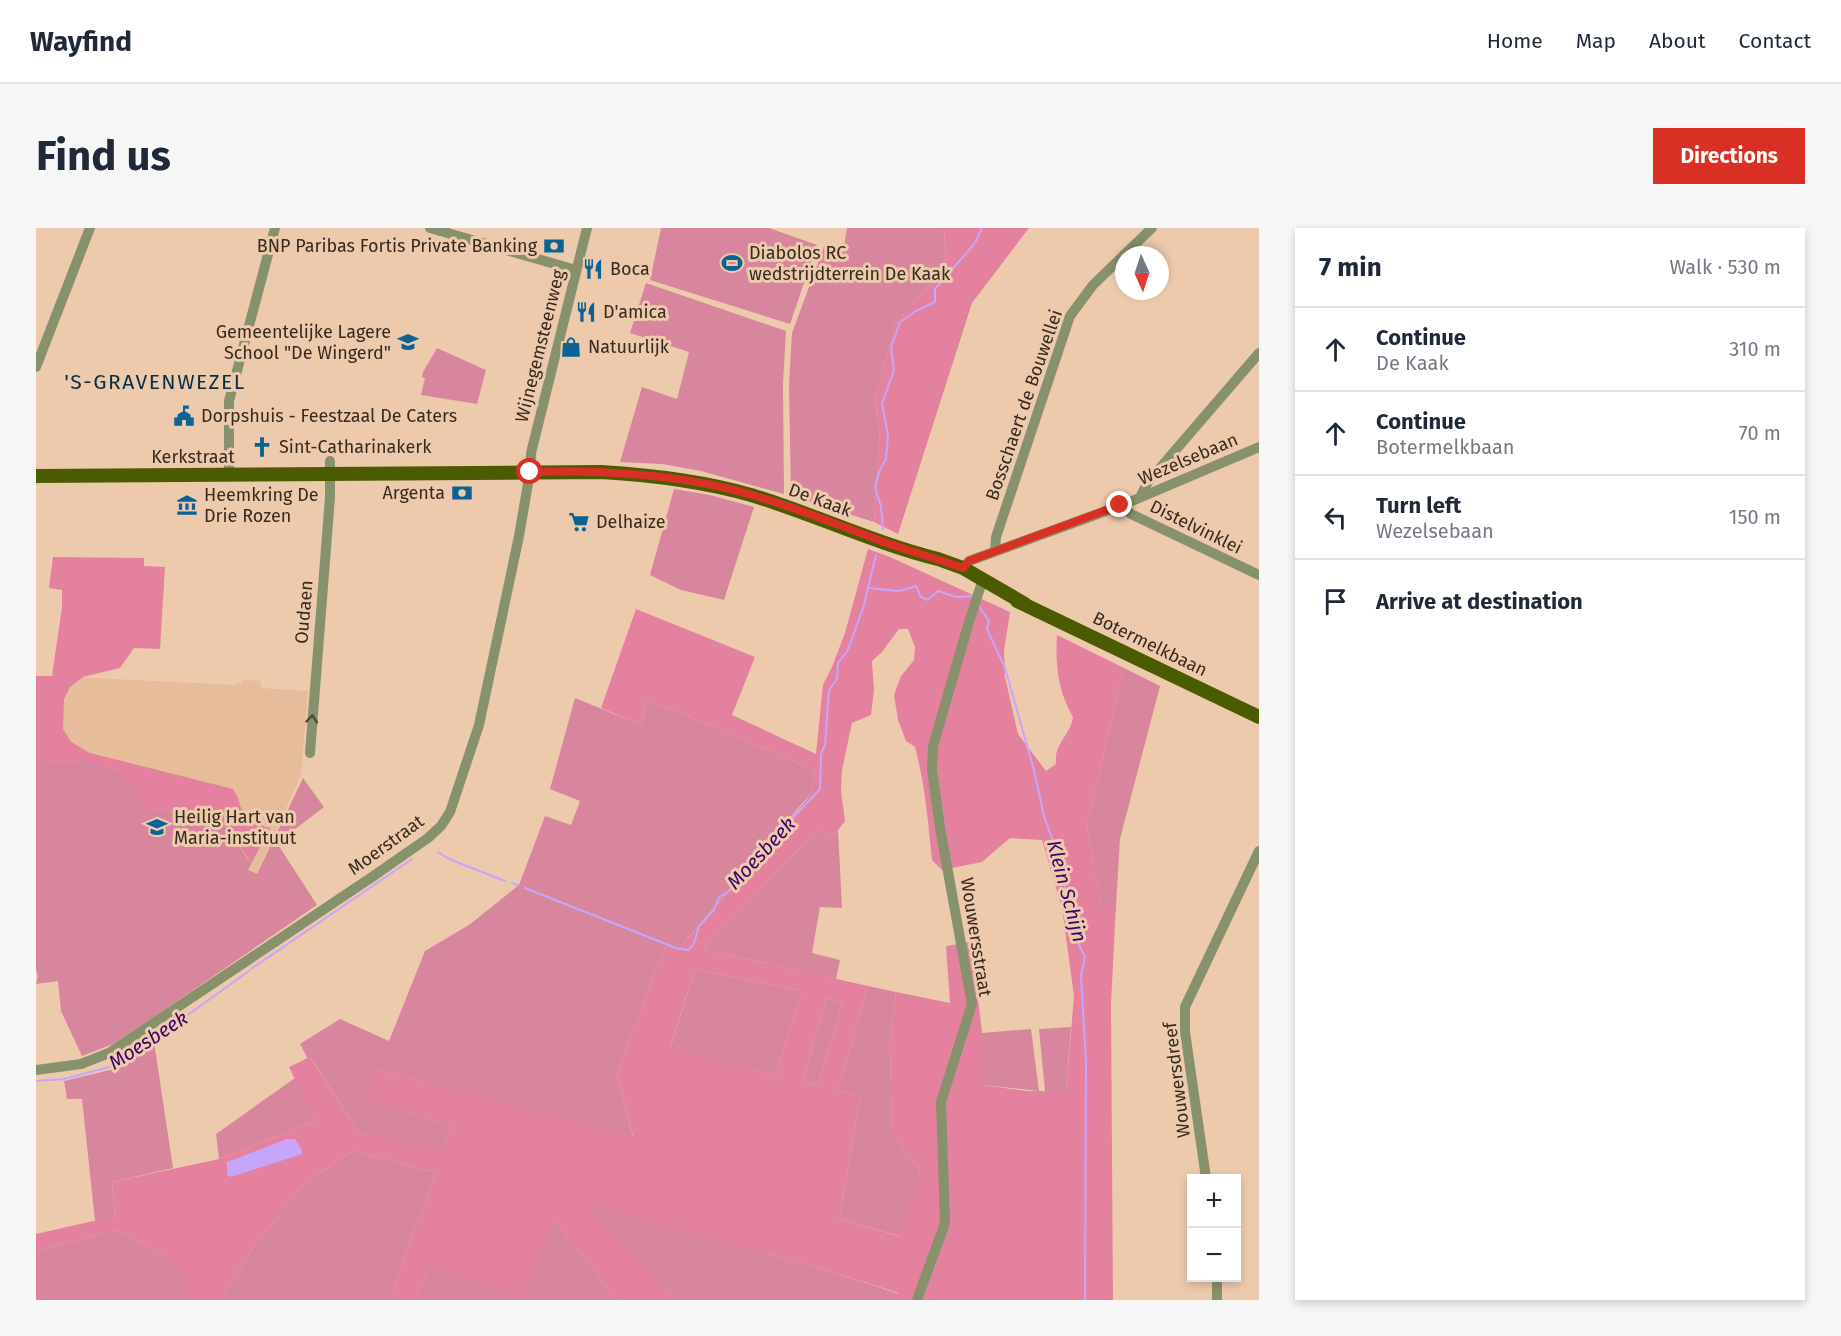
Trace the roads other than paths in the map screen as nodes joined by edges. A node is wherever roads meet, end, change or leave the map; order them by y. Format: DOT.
graph roads {
  1 [pos="90,228"];
  2 [pos="275,228"];
  3 [pos="430,228"];
  4 [pos="587,228"];
  5 [pos="1152,228"];
  6 [pos="576,270"];
  7 [pos="1259,353"];
  8 [pos="36,367"];
  9 [pos="1259,447"];
  10 [pos="330,468"];
  11 [pos="530,472"];
  12 [pos="229,475"];
  13 [pos="36,476"];
  14 [pos="1140,497"];
  15 [pos="1120,505"];
  16 [pos="884,542"];
  17 [pos="995,551"];
  18 [pos="920,554"];
  19 [pos="963,568"];
  20 [pos="1259,575"];
  21 [pos="982,583"];
  22 [pos="1259,717"];
  23 [pos="310,753"];
  24 [pos="1259,851"];
  25 [pos="36,1070"];
  26 [pos="1205,1174"];
  27 [pos="1217,1282"];
  28 [pos="917,1300"];
  29 [pos="1217,1300"];
  1 -- 8 [label="street"];
  2 -- 12 [label="street"];
  3 -- 6 [label="street"];
  4 -- 6 [label="street, Wijnegemsteenweg"];
  5 -- 17 [label="street, Bosschaert de Bouwellei"];
  6 -- 11 [label="street, Wijnegemsteenweg"];
  7 -- 14 [label="street"];
  9 -- 14 [label="street, Wezelsebaan"];
  10 -- 11 [label="main road, Kerkstraat"];
  10 -- 12 [label="main road, Kerkstraat"];
  23 -- 10 [label="street, Oudaen, one-way"];
  11 -- 16 [label="main road, De Kaak"];
  11 -- 25 [label="street, Moerstraat"];
  12 -- 13 [label="main road, Kerkstraat"];
  14 -- 15 [label="street, Wezelsebaan"];
  15 -- 17 [label="street, Wezelsebaan"];
  15 -- 20 [label="street, Distelvinklei"];
  16 -- 18 [label="main road, Botermelkbaan"];
  17 -- 19 [label="street, Wezelsebaan"];
  18 -- 19 [label="main road, Botermelkbaan"];
  18 -- 21 [label="main road, Botermelkbaan"];
  19 -- 21 [label="main road, Botermelkbaan"];
  21 -- 22 [label="main road, Botermelkbaan"];
  21 -- 28 [label="street, Wouwersstraat"];
  24 -- 26 [label="street, Wouwersdreef"];
  27 -- 29 [label="street"];
}
